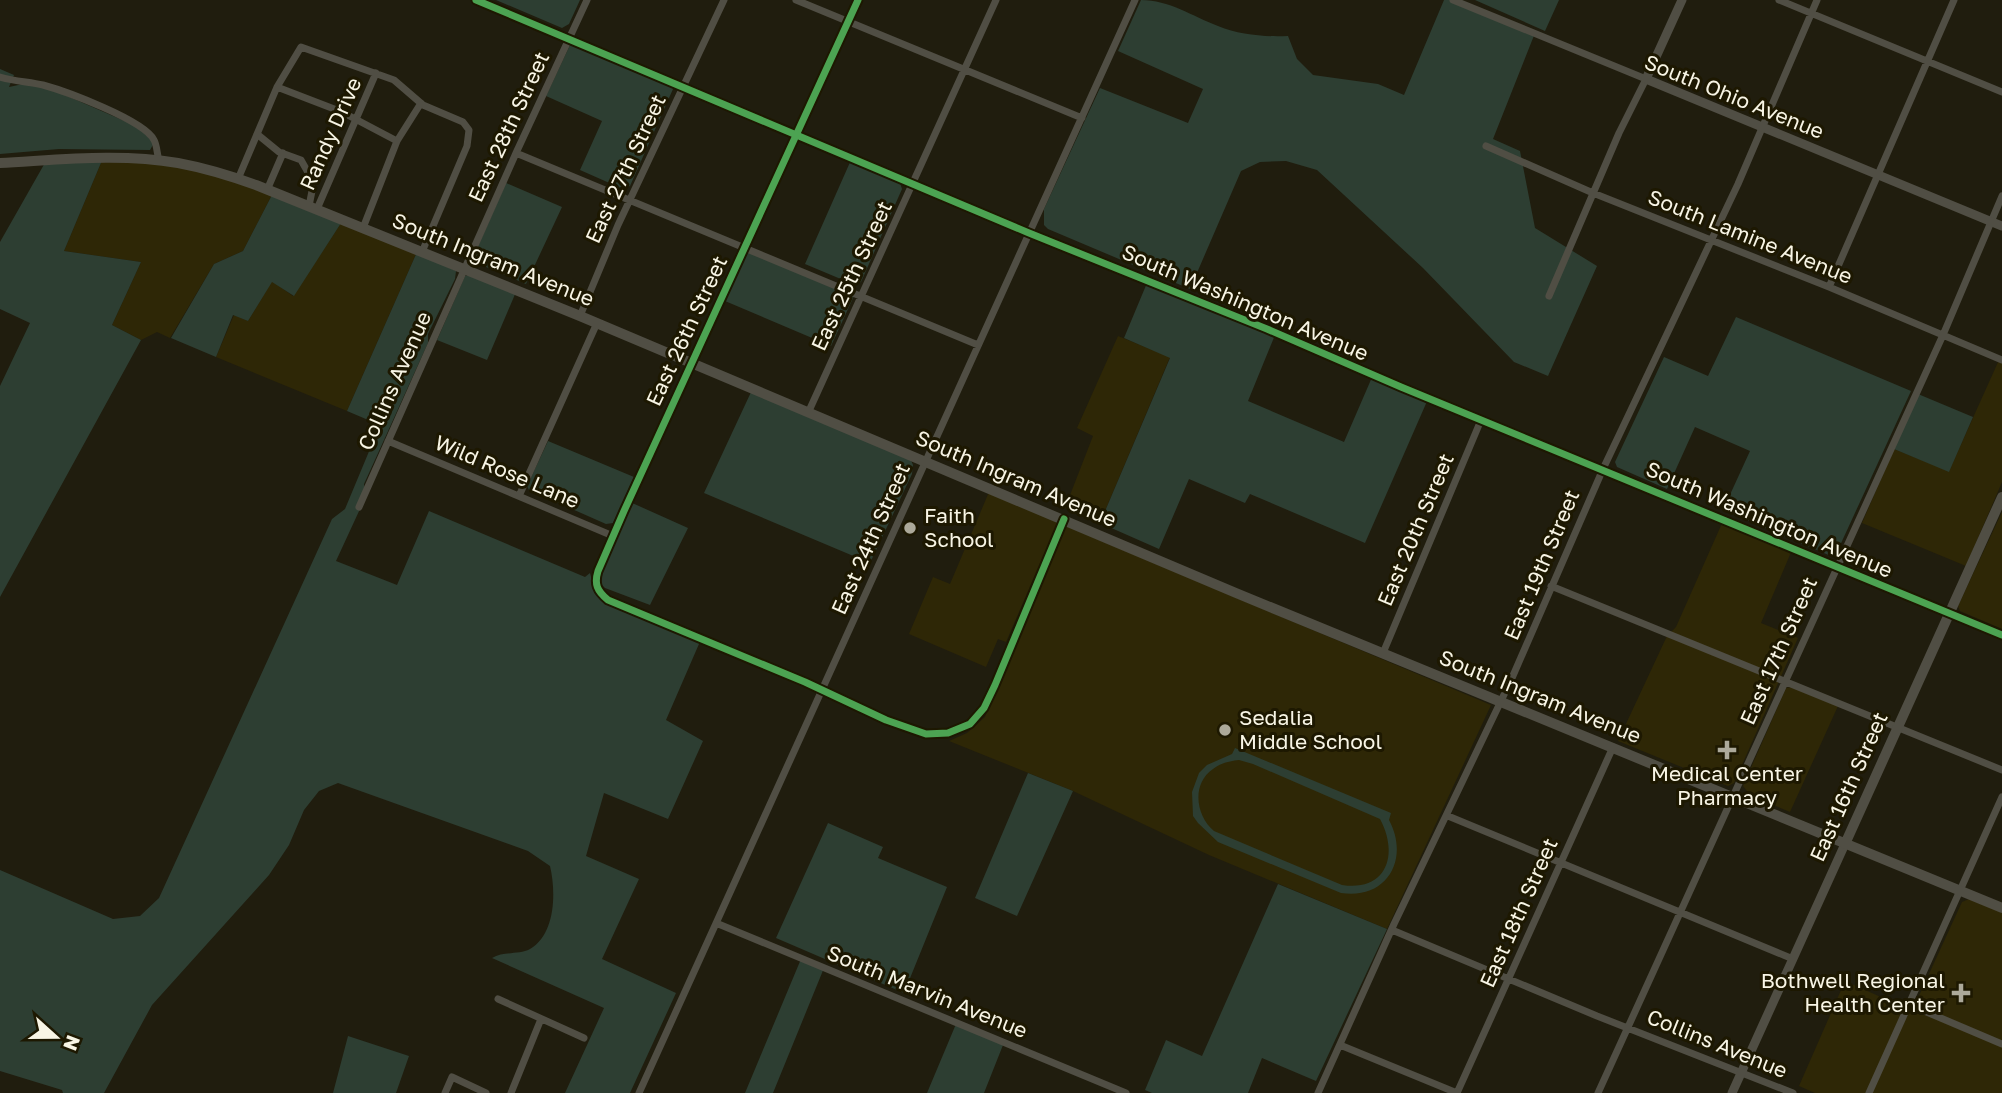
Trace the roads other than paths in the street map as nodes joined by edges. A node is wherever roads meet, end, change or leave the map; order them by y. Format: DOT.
graph roads {
  1 [pos="476,0"];
  2 [pos="587,0"];
  3 [pos="724,0"];
  4 [pos="796,0"];
  5 [pos="858,0"];
  6 [pos="996,0"];
  7 [pos="1135,0"];
  8 [pos="1453,0"];
  9 [pos="1682,0"];
  10 [pos="1779,0"];
  11 [pos="1817,0"];
  12 [pos="1954,0"];
  13 [pos="1811,13"];
  14 [pos="848,22"];
  15 [pos="569,38"];
  16 [pos="1927,61"];
  17 [pos="964,70"];
  18 [pos="376,73"];
  19 [pos="1,79"];
  20 [pos="1646,79"];
  21 [pos="684,86"];
  22 [pos="277,88"];
  23 [pos="2002,92"];
  24 [pos="421,103"];
  25 [pos="1082,118"];
  26 [pos="357,119"];
  27 [pos="1763,128"];
  28 [pos="257,134"];
  29 [pos="797,135"];
  30 [pos="397,141"];
  31 [pos="1486,146"];
  32 [pos="283,153"];
  33 [pos="516,153"];
  34 [pos="159,161"];
  35 [pos="0,163"];
  36 [pos="1878,175"];
  37 [pos="238,179"];
  38 [pos="913,184"];
  39 [pos="267,190"];
  40 [pos="1593,193"];
  41 [pos="2002,196"];
  42 [pos="630,201"];
  43 [pos="313,208"];
  44 [pos="1991,222"];
  45 [pos="2002,226"];
  46 [pos="363,228"];
  47 [pos="1030,233"];
  48 [pos="1712,240"];
  49 [pos="745,248"];
  50 [pos="422,252"];
  51 [pos="464,269"];
  52 [pos="1829,288"];
  53 [pos="1549,296"];
  54 [pos="861,297"];
  55 [pos="580,316"];
  56 [pos="597,323"];
  57 [pos="1942,335"];
  58 [pos="978,345"];
  59 [pos="2002,360"];
  60 [pos="692,364"];
  61 [pos="808,413"];
  62 [pos="1481,420"];
  63 [pos="387,441"];
  64 [pos="925,462"];
  65 [pos="1602,469"];
  66 [pos="519,496"];
  67 [pos="2002,498"];
  68 [pos="359,507"];
  69 [pos="1064,519"];
  70 [pos="613,536"];
  71 [pos="1836,567"];
  72 [pos="1551,586"];
  73 [pos="1949,613"];
  74 [pos="2002,635"];
  75 [pos="1382,653"];
  76 [pos="1784,680"];
  77 [pos="821,692"];
  78 [pos="1500,702"];
  79 [pos="1898,726"];
  80 [pos="1613,747"];
  81 [pos="2002,770"];
  82 [pos="1733,797"];
  83 [pos="2002,797"];
  84 [pos="1448,816"];
  85 [pos="1845,844"];
  86 [pos="1561,863"];
  87 [pos="1961,890"];
  88 [pos="2002,908"];
  89 [pos="1681,912"];
  90 [pos="716,923"];
  91 [pos="1392,930"];
  92 [pos="1793,959"];
  93 [pos="1508,979"];
  94 [pos="498,999"];
  95 [pos="1909,1005"];
  96 [pos="541,1018"];
  97 [pos="1628,1027"];
  98 [pos="584,1038"];
  99 [pos="2002,1044"];
  100 [pos="1340,1045"];
  101 [pos="1741,1073"];
  102 [pos="445,1093"];
  103 [pos="486,1093"];
  104 [pos="511,1093"];
  105 [pos="639,1093"];
  106 [pos="1126,1093"];
  107 [pos="1318,1093"];
  108 [pos="1457,1093"];
  109 [pos="1598,1093"];
  110 [pos="1732,1093"];
  111 [pos="1793,1093"];
  112 [pos="1868,1093"];
  1 -- 15 [label="street, South Washington Avenue"];
  2 -- 15 [label="street, East 28th Street"];
  3 -- 21 [label="street, East 27th Street"];
  4 -- 14 [label="street"];
  5 -- 14 [label="street, East 26th Street"];
  6 -- 17 [label="street, East 25th Street"];
  7 -- 25 [label="street, East 24th Street"];
  8 -- 20 [label="street, South Ohio Avenue"];
  9 -- 20 [label="street"];
  10 -- 13 [label="street"];
  11 -- 13 [label="street, East 19th Street"];
  12 -- 16 [label="street"];
  13 -- 16 [label="street"];
  13 -- 27 [label="street, East 19th Street"];
  14 -- 17 [label="street"];
  14 -- 29 [label="street, East 26th Street"];
  15 -- 21 [label="street, South Washington Avenue"];
  15 -- 33 [label="street, East 28th Street"];
  16 -- 23 [label="street"];
  16 -- 36 [label="street"];
  17 -- 25 [label="street"];
  17 -- 38 [label="street, East 25th Street"];
  18 -- 22 [label="street"];
  18 -- 24 [label="street"];
  18 -- 26 [label="street, Randy Drive"];
  19 -- 34 [label="street"];
  20 -- 27 [label="street, South Ohio Avenue"];
  20 -- 40 [label="street"];
  21 -- 29 [label="street, South Washington Avenue"];
  21 -- 42 [label="street, East 27th Street"];
  22 -- 26 [label="street"];
  22 -- 28 [label="street"];
  24 -- 30 [label="street"];
  24 -- 50 [label="street"];
  25 -- 47 [label="street, East 24th Street"];
  26 -- 30 [label="street"];
  26 -- 43 [label="street, Randy Drive"];
  27 -- 36 [label="street, South Ohio Avenue"];
  27 -- 48 [label="street, East 19th Street"];
  28 -- 32 [label="street"];
  28 -- 37 [label="street"];
  29 -- 38 [label="street, South Washington Avenue"];
  29 -- 49 [label="street, East 26th Street"];
  30 -- 46 [label="street"];
  31 -- 40 [label="street, South Lamine Avenue"];
  32 -- 39 [label="street"];
  32 -- 43 [label="street"];
  33 -- 42 [label="street"];
  33 -- 51 [label="street, East 28th Street"];
  34 -- 35 [label="main road, South Ingram Avenue"];
  34 -- 37 [label="main road, South Ingram Avenue"];
  36 -- 44 [label="street, South Ohio Avenue"];
  36 -- 52 [label="street"];
  37 -- 39 [label="main road, South Ingram Avenue"];
  38 -- 47 [label="street, South Washington Avenue"];
  38 -- 54 [label="street, East 25th Street"];
  39 -- 43 [label="main road, South Ingram Avenue"];
  40 -- 48 [label="street, South Lamine Avenue"];
  40 -- 53 [label="street"];
  41 -- 44 [label="street, East 17th Street"];
  42 -- 49 [label="street"];
  42 -- 55 [label="street, East 27th Street"];
  43 -- 46 [label="main road, South Ingram Avenue"];
  44 -- 45 [label="street, South Ohio Avenue"];
  44 -- 57 [label="street, East 17th Street"];
  46 -- 50 [label="main road, South Ingram Avenue"];
  47 -- 58 [label="street, East 24th Street"];
  47 -- 62 [label="street, South Washington Avenue"];
  48 -- 52 [label="street, South Lamine Avenue"];
  48 -- 65 [label="street, East 19th Street"];
  49 -- 54 [label="street"];
  49 -- 60 [label="street, East 26th Street"];
  50 -- 51 [label="main road, South Ingram Avenue"];
  51 -- 55 [label="main road, South Ingram Avenue"];
  51 -- 63 [label="street, Collins Avenue"];
  52 -- 57 [label="street, South Lamine Avenue"];
  54 -- 58 [label="street"];
  54 -- 61 [label="street, East 25th Street"];
  55 -- 56 [label="main road, South Ingram Avenue"];
  56 -- 60 [label="main road, South Ingram Avenue"];
  56 -- 66 [label="street"];
  57 -- 59 [label="street, South Lamine Avenue"];
  57 -- 71 [label="street, East 17th Street"];
  58 -- 64 [label="street, East 24th Street"];
  60 -- 61 [label="main road, South Ingram Avenue"];
  60 -- 70 [label="street, East 26th Street"];
  61 -- 64 [label="main road, South Ingram Avenue"];
  62 -- 65 [label="street, South Washington Avenue"];
  62 -- 75 [label="street, East 20th Street"];
  63 -- 66 [label="street, Wild Rose Lane"];
  63 -- 68 [label="street, Collins Avenue"];
  64 -- 69 [label="main road, South Ingram Avenue"];
  64 -- 77 [label="street, East 24th Street"];
  65 -- 71 [label="street, South Washington Avenue"];
  65 -- 72 [label="street, East 19th Street"];
  66 -- 70 [label="street, Wild Rose Lane"];
  67 -- 73 [label="main road, East 16th Street"];
  69 -- 75 [label="main road, South Ingram Avenue"];
  69 -- 77 [label="street, East 26th Street"];
  70 -- 77 [label="street, East 26th Street"];
  71 -- 73 [label="street, South Washington Avenue"];
  71 -- 76 [label="street, East 17th Street"];
  72 -- 76 [label="street"];
  72 -- 78 [label="street, East 19th Street"];
  73 -- 74 [label="street, South Washington Avenue"];
  73 -- 79 [label="main road, East 16th Street"];
  75 -- 78 [label="main road, South Ingram Avenue"];
  76 -- 79 [label="street"];
  76 -- 82 [label="street, East 17th Street"];
  77 -- 90 [label="street, East 24th Street"];
  78 -- 80 [label="main road, South Ingram Avenue"];
  78 -- 84 [label="street, East 19th Street"];
  79 -- 81 [label="street"];
  79 -- 85 [label="main road, East 16th Street"];
  80 -- 82 [label="main road, South Ingram Avenue"];
  80 -- 86 [label="street, East 18th Street"];
  82 -- 85 [label="main road, South Ingram Avenue"];
  82 -- 89 [label="street, East 17th Street"];
  83 -- 87 [label="street"];
  84 -- 86 [label="street"];
  84 -- 91 [label="street, East 19th Street"];
  85 -- 87 [label="main road, South Ingram Avenue"];
  85 -- 92 [label="street, East 16th Street"];
  86 -- 89 [label="street"];
  86 -- 93 [label="street, East 18th Street"];
  87 -- 88 [label="main road, South Ingram Avenue"];
  87 -- 95 [label="street"];
  89 -- 92 [label="street"];
  89 -- 97 [label="street, East 17th Street"];
  90 -- 105 [label="street, East 24th Street"];
  90 -- 106 [label="street, South Marvin Avenue"];
  91 -- 93 [label="street, Collins Avenue"];
  91 -- 100 [label="street, East 19th Street"];
  92 -- 101 [label="street, East 16th Street"];
  93 -- 97 [label="street, Collins Avenue"];
  93 -- 108 [label="street, East 18th Street"];
  94 -- 96 [label="street"];
  95 -- 99 [label="street"];
  95 -- 112 [label="street"];
  96 -- 98 [label="street"];
  96 -- 104 [label="street"];
  97 -- 101 [label="street, Collins Avenue"];
  97 -- 109 [label="street, East 17th Street"];
  100 -- 107 [label="street, East 19th Street"];
  100 -- 108 [label="street"];
  101 -- 110 [label="street, East 16th Street"];
  101 -- 111 [label="street, Collins Avenue"];
  102 -- 103 [label="street"];
}
